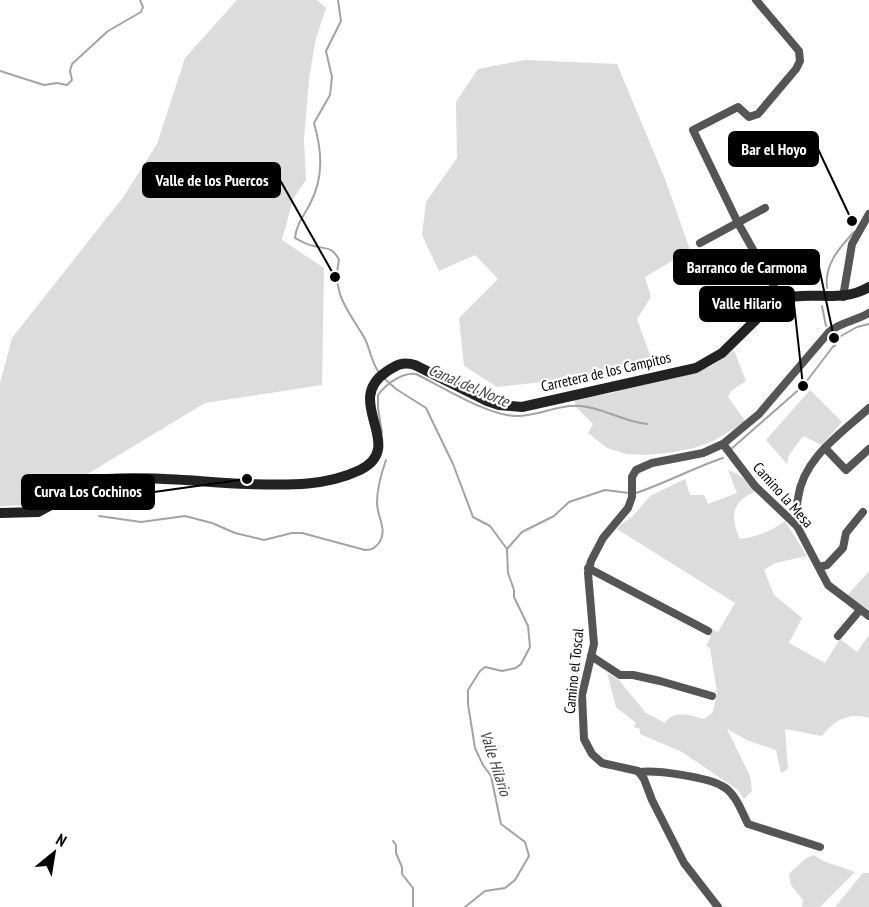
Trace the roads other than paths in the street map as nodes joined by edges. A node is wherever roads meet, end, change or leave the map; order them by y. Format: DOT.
graph roads {
  1 [pos="756,0"];
  2 [pos="765,208"];
  3 [pos="869,214"];
  4 [pos="738,223"];
  5 [pos="700,243"];
  6 [pos="869,287"];
  7 [pos="843,297"];
  8 [pos="780,298"];
  9 [pos="869,313"];
  10 [pos="869,408"];
  11 [pos="723,444"];
  12 [pos="825,448"];
  13 [pos="869,449"];
  14 [pos="863,512"];
  15 [pos="0,513"];
  16 [pos="797,526"];
  17 [pos="819,567"];
  18 [pos="588,568"];
  19 [pos="860,610"];
  20 [pos="869,616"];
  21 [pos="708,631"];
  22 [pos="838,636"];
  23 [pos="591,656"];
  24 [pos="712,696"];
  25 [pos="640,772"];
  26 [pos="820,847"];
  27 [pos="718,907"];
  1 -- 4 [label="street"];
  2 -- 4 [label="street"];
  3 -- 7 [label="street"];
  4 -- 5 [label="street"];
  4 -- 8 [label="street"];
  6 -- 7 [label="main road"];
  7 -- 8 [label="main road"];
  8 -- 15 [label="main road, Carretera de los Campitos"];
  9 -- 11 [label="street"];
  10 -- 12 [label="street"];
  11 -- 16 [label="street, Camino la Mesa"];
  11 -- 18 [label="street"];
  12 -- 13 [label="street"];
  12 -- 16 [label="street"];
  14 -- 17 [label="street"];
  16 -- 17 [label="street, Camino la Mesa"];
  17 -- 19 [label="street, Camino la Mesa"];
  18 -- 21 [label="street"];
  18 -- 23 [label="street, Camino el Toscal"];
  19 -- 20 [label="street, Camino la Mesa"];
  19 -- 22 [label="street"];
  23 -- 24 [label="street"];
  23 -- 25 [label="street, Camino el Toscal"];
  25 -- 26 [label="street, Camino el Toscal"];
  25 -- 27 [label="street"];
}
